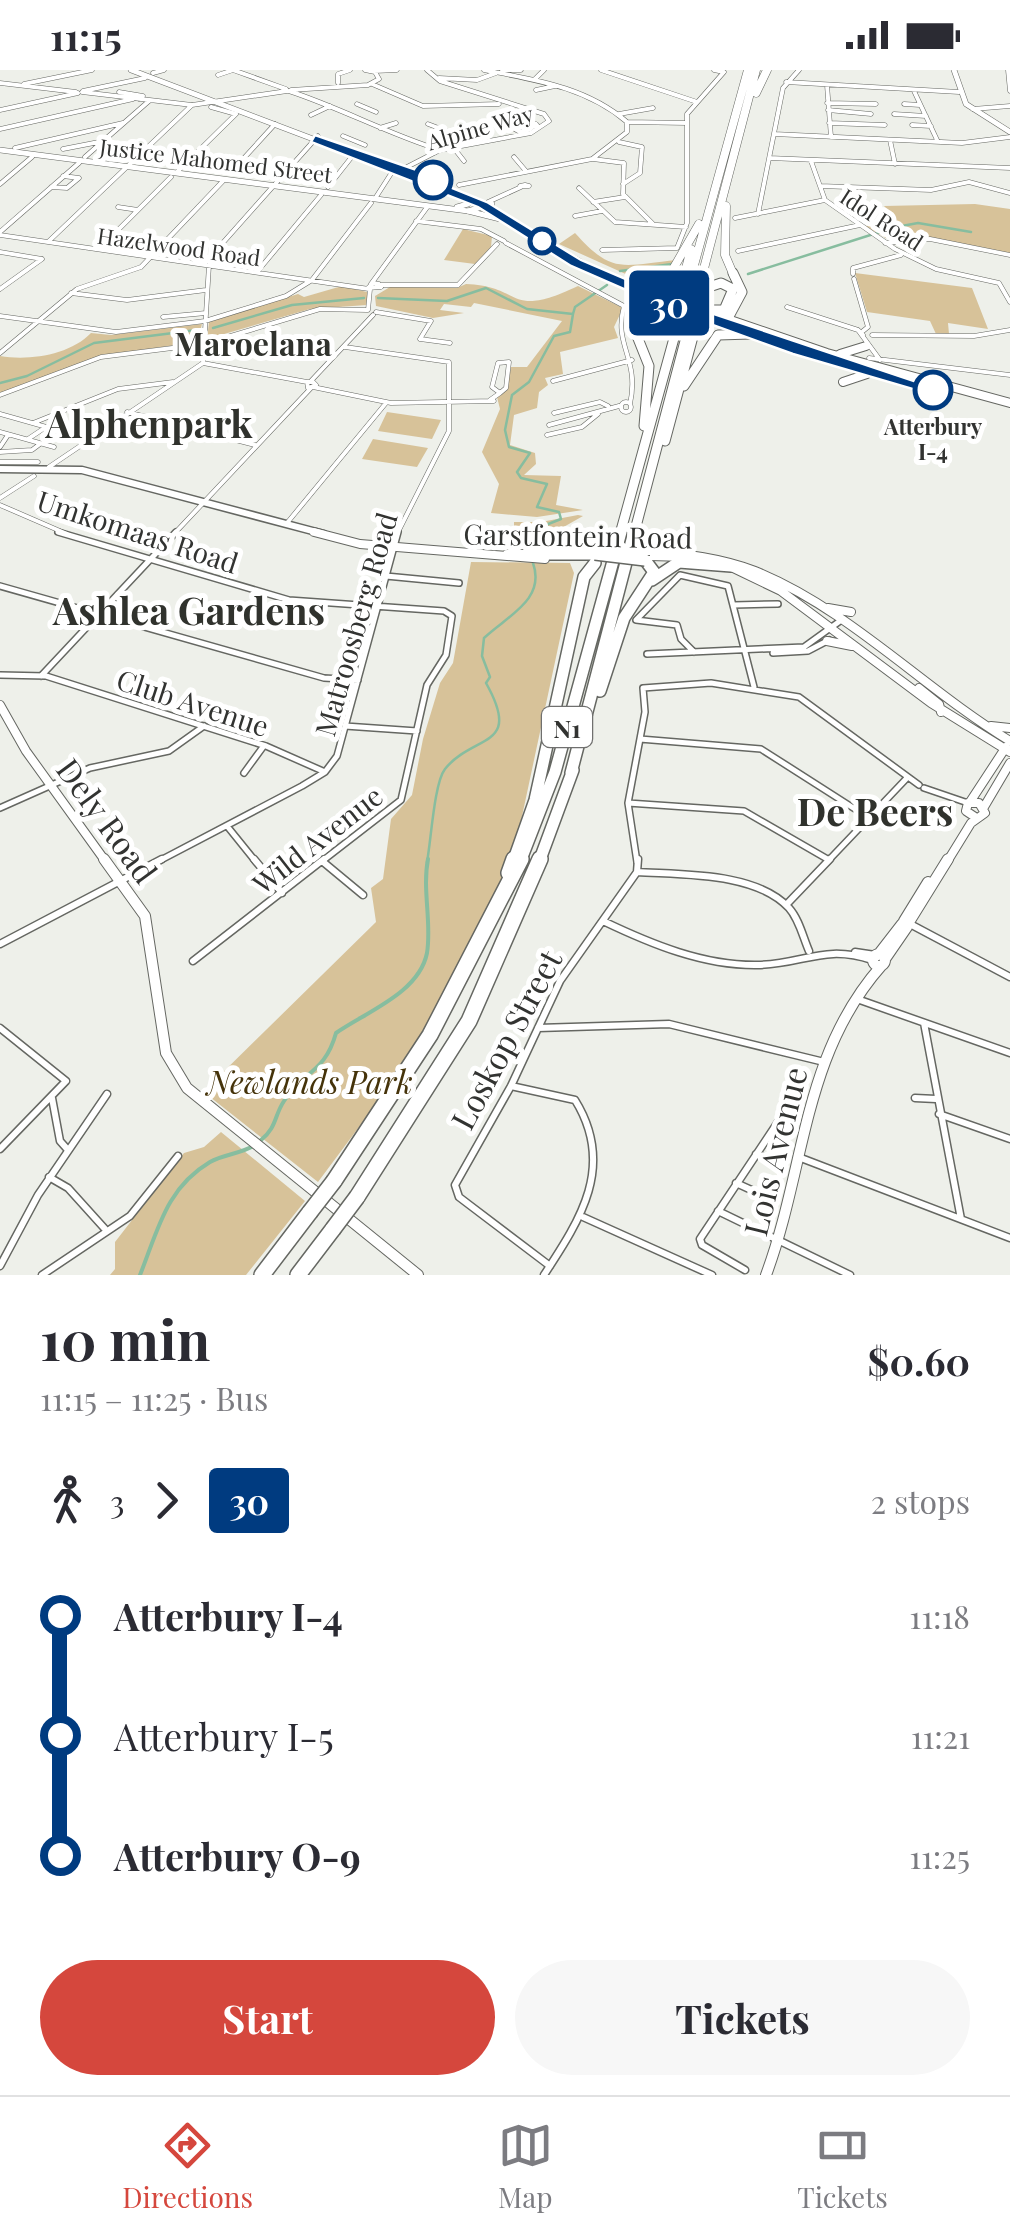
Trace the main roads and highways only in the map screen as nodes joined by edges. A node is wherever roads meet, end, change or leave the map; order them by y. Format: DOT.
graph roads {
  1 [pos="131,70"];
  2 [pos="744,70"];
  3 [pos="762,70"];
  4 [pos="954,70"];
  5 [pos="159,72"];
  6 [pos="144,74"];
  7 [pos="201,94"];
  8 [pos="223,101"];
  9 [pos="754,102"];
  10 [pos="202,104"];
  11 [pos="277,127"];
  12 [pos="1010,135"];
  13 [pos="316,138"];
  14 [pos="0,149"];
  15 [pos="129,166"];
  16 [pos="398,171"];
  17 [pos="274,185"];
  18 [pos="470,198"];
  19 [pos="487,204"];
  20 [pos="427,205"];
  21 [pos="726,206"];
  22 [pos="456,207"];
  23 [pos="468,211"];
  24 [pos="698,224"];
  25 [pos="538,239"];
  26 [pos="692,249"];
  27 [pos="699,282"];
  28 [pos="633,283"];
  29 [pos="669,300"];
  30 [pos="709,315"];
  31 [pos="727,320"];
  32 [pos="751,334"];
  33 [pos="869,352"];
  34 [pos="828,353"];
  35 [pos="880,376"];
  36 [pos="843,382"];
  37 [pos="677,399"];
  38 [pos="1010,404"];
  39 [pos="0,465"];
  40 [pos="633,489"];
  41 [pos="203,502"];
  42 [pos="393,546"];
  43 [pos="641,553"];
  44 [pos="537,554"];
  45 [pos="600,556"];
  46 [pos="572,559"];
  47 [pos="731,566"];
  48 [pos="584,577"];
  49 [pos="638,594"];
  50 [pos="824,607"];
  51 [pos="851,612"];
  52 [pos="836,624"];
  53 [pos="844,631"];
  54 [pos="827,641"];
  55 [pos="856,647"];
  56 [pos="906,674"];
  57 [pos="0,706"];
  58 [pos="938,714"];
  59 [pos="968,717"];
  60 [pos="1010,728"];
  61 [pos="1009,746"];
  62 [pos="1010,763"];
  63 [pos="571,773"];
  64 [pos="969,809"];
  65 [pos="476,956"];
  66 [pos="262,1275"];
  67 [pos="298,1275"];
  68 [pos="418,1275"];
  69 [pos="766,1275"];
  1 -- 7 [label="main road"];
  2 -- 24 [label="highway"];
  2 -- 29 [label="highway, N1"];
  3 -- 9 [label="highway"];
  3 -- 9 [label="highway"];
  3 -- 27 [label="highway, N1"];
  4 -- 12 [label="main road"];
  5 -- 6 [label="main road"];
  5 -- 8 [label="main road"];
  7 -- 8 [label="main road"];
  7 -- 10 [label="main road"];
  8 -- 11 [label="main road"];
  8 -- 13 [label="main road"];
  9 -- 21 [label="highway"];
  11 -- 13 [label="main road"];
  13 -- 16 [label="main road"];
  13 -- 16 [label="main road"];
  14 -- 15 [label="main road, Justice Mahomed Street"];
  15 -- 17 [label="main road, Justice Mahomed Street"];
  15 -- 17 [label="main road, Justice Mahomed Street"];
  16 -- 18 [label="main road"];
  16 -- 19 [label="main road"];
  17 -- 20 [label="main road, Justice Mahomed Street"];
  17 -- 20 [label="main road, Justice Mahomed Street"];
  18 -- 19 [label="main road"];
  18 -- 22 [label="main road"];
  19 -- 22 [label="main road, Justice Mahomed Street"];
  19 -- 23 [label="main road, Justice Mahomed Street"];
  19 -- 25 [label="main road"];
  19 -- 28 [label="main road"];
  20 -- 22 [label="main road, Justice Mahomed Street"];
  20 -- 23 [label="main road, Justice Mahomed Street"];
  21 -- 27 [label="highway"];
  21 -- 31 [label="highway"];
  23 -- 25 [label="main road"];
  24 -- 26 [label="highway"];
  24 -- 28 [label="highway"];
  25 -- 29 [label="main road"];
  26 -- 29 [label="highway"];
  26 -- 29 [label="highway"];
  27 -- 43 [label="highway, N1"];
  28 -- 29 [label="main road"];
  29 -- 30 [label="main road, bridge"];
  29 -- 40 [label="highway, N1"];
  29 -- 40 [label="highway"];
  30 -- 31 [label="highway"];
  30 -- 32 [label="main road"];
  30 -- 37 [label="highway"];
  31 -- 34 [label="main road"];
  32 -- 35 [label="main road"];
  32 -- 37 [label="highway"];
  33 -- 34 [label="main road"];
  34 -- 38 [label="main road"];
  35 -- 36 [label="main road"];
  35 -- 38 [label="main road"];
  37 -- 43 [label="highway"];
  39 -- 41 [label="main road, Garstfontein Road"];
  40 -- 65 [label="highway, N1"];
  41 -- 42 [label="main road, Garstfontein Road"];
  41 -- 42 [label="main road, Garstfontein Road"];
  42 -- 44 [label="main road, Garstfontein Road"];
  42 -- 46 [label="main road, Garstfontein Road"];
  43 -- 45 [label="highway, bridge"];
  43 -- 45 [label="main road, Garstfontein Road, bridge"];
  43 -- 47 [label="main road, Garstfontein Road"];
  43 -- 49 [label="highway"];
  43 -- 50 [label="main road, Garstfontein Road"];
  43 -- 63 [label="highway, N1"];
  44 -- 45 [label="highway"];
  45 -- 46 [label="main road, Garstfontein Road"];
  45 -- 48 [label="highway"];
  46 -- 48 [label="highway"];
  47 -- 49 [label="highway"];
  47 -- 52 [label="main road, Garstfontein Road"];
  48 -- 65 [label="highway"];
  49 -- 63 [label="highway"];
  50 -- 51 [label="main road"];
  50 -- 52 [label="main road, Garstfontein Road"];
  52 -- 53 [label="main road, Garstfontein Road"];
  53 -- 55 [label="main road, Garstfontein Road"];
  53 -- 56 [label="main road, Garstfontein Road"];
  54 -- 55 [label="main road"];
  55 -- 58 [label="main road, Garstfontein Road"];
  56 -- 58 [label="main road"];
  56 -- 59 [label="main road, Garstfontein Road"];
  57 -- 68 [label="main road, Dely Road"];
  58 -- 61 [label="main road"];
  59 -- 60 [label="main road"];
  59 -- 61 [label="main road, Garstfontein Road"];
  61 -- 64 [label="main road, Lois Avenue"];
  62 -- 64 [label="main road"];
  63 -- 67 [label="highway, N1, bridge"];
  64 -- 69 [label="main road, Lois Avenue"];
  65 -- 66 [label="highway, N1, bridge"];
}
